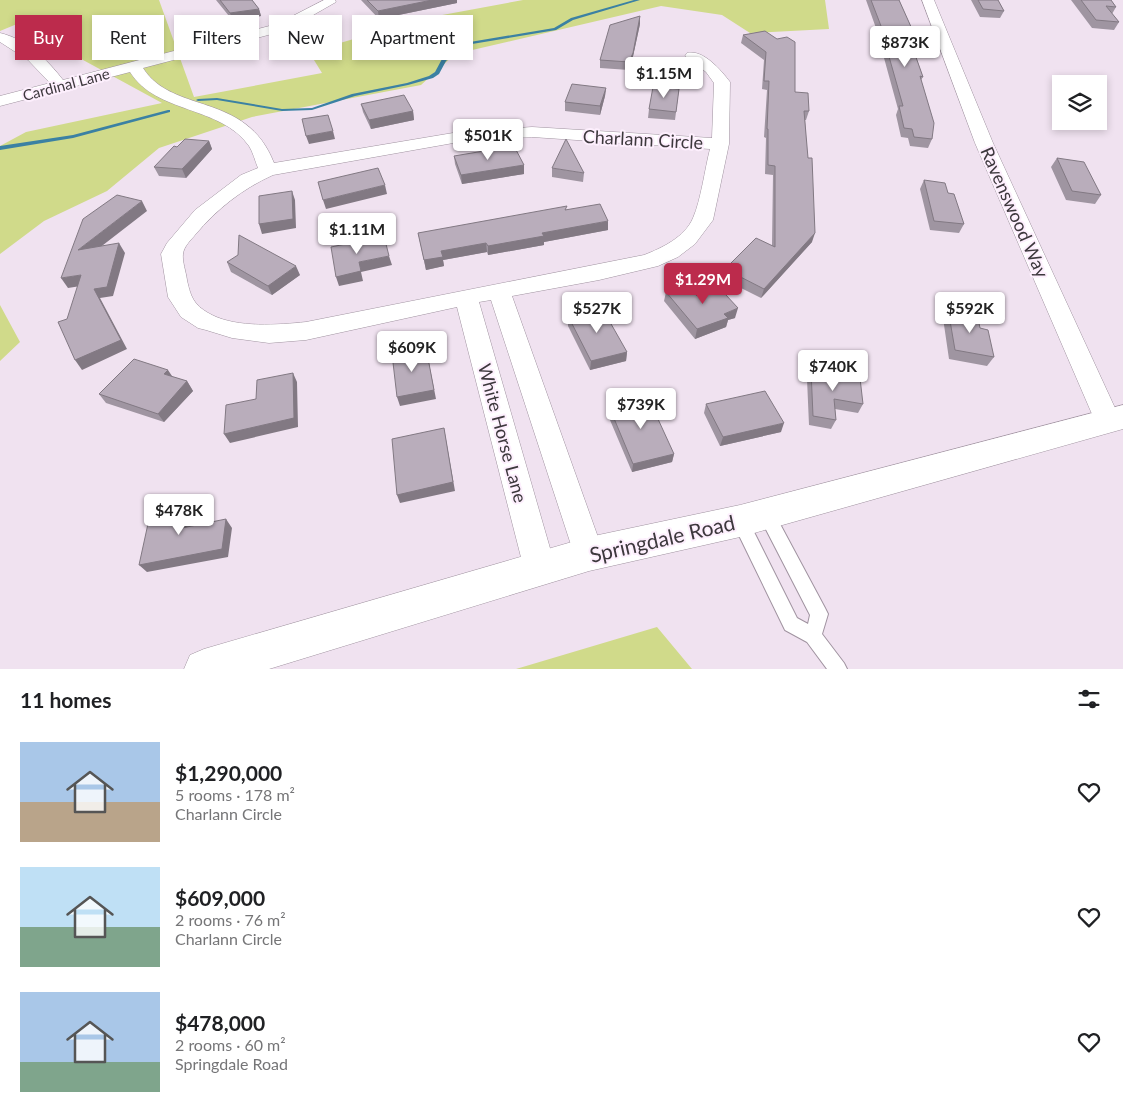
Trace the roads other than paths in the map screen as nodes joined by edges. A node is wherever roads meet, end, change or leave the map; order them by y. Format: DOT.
graph roads {
  1 [pos="928,0"];
  2 [pos="330,1"];
  3 [pos="0,37"];
  4 [pos="692,56"];
  5 [pos="134,66"];
  6 [pos="59,85"];
  7 [pos="0,101"];
  8 [pos="720,144"];
  9 [pos="268,170"];
  10 [pos="499,291"];
  11 [pos="466,297"];
  12 [pos="1115,419"];
  13 [pos="753,518"];
  14 [pos="589,554"];
  15 [pos="540,568"];
  16 [pos="813,636"];
  17 [pos="204,669"];
  18 [pos="838,669"];
  1 -- 12 [label="street, Ravenswood Way"];
  2 -- 5 [label="street, Cardinal Lane"];
  3 -- 6 [label="street"];
  4 -- 8 [label="street"];
  5 -- 6 [label="street, Cardinal Lane"];
  5 -- 9 [label="street"];
  6 -- 7 [label="street, Cardinal Lane"];
  8 -- 9 [label="street, Charlann Circle"];
  8 -- 10 [label="street, Charlann Circle"];
  9 -- 11 [label="street, Charlann Circle"];
  10 -- 11 [label="street, Charlann Circle"];
  10 -- 14 [label="street"];
  11 -- 15 [label="street, White Horse Lane"];
  12 -- 13 [label="main road, Springdale Road"];
  13 -- 14 [label="main road, Springdale Road"];
  13 -- 16 [label="lane"];
  13 -- 16 [label="lane"];
  14 -- 15 [label="main road, Springdale Road"];
  15 -- 17 [label="main road, Springdale Road"];
  16 -- 18 [label="lane"];
}
